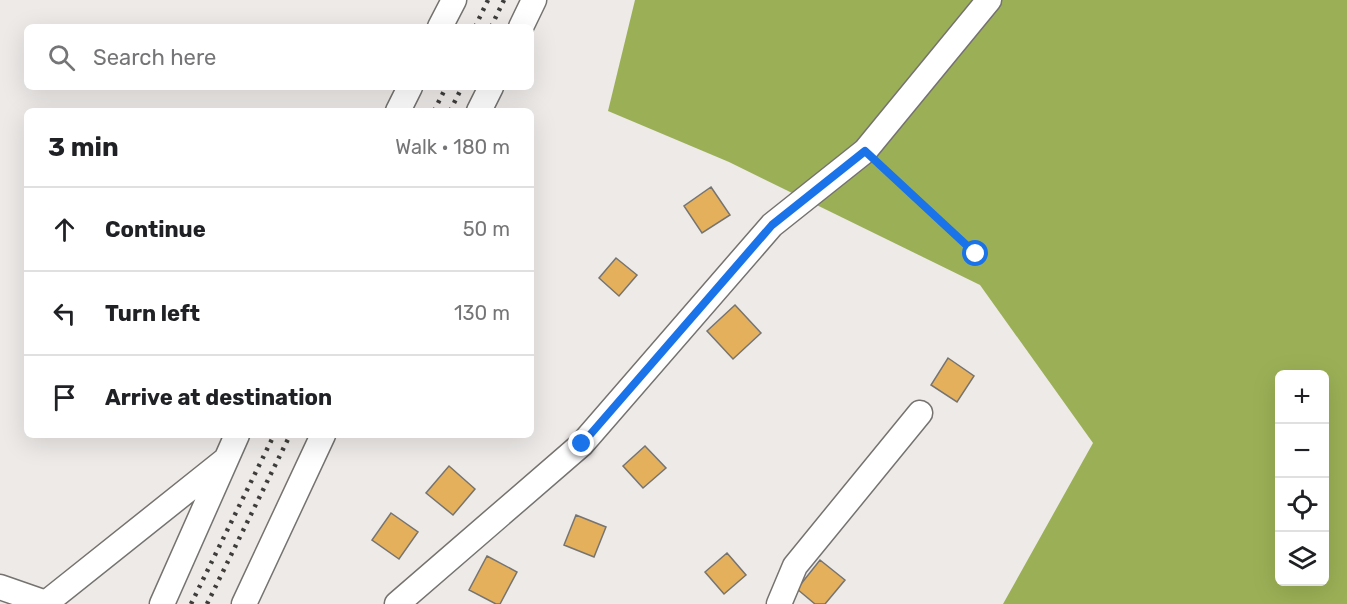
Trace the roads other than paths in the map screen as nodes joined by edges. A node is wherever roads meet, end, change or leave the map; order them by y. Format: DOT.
graph roads {
  1 [pos="454,0"];
  2 [pos="534,0"];
  3 [pos="990,0"];
  4 [pos="442,24"];
  5 [pos="522,24"];
  6 [pos="408,90"];
  7 [pos="490,90"];
  8 [pos="400,108"];
  9 [pos="480,108"];
  10 [pos="920,413"];
  11 [pos="236,438"];
  12 [pos="322,438"];
  13 [pos="224,461"];
  14 [pos="0,587"];
  15 [pos="399,603"];
  16 [pos="45,604"];
  17 [pos="162,604"];
  18 [pos="244,604"];
  19 [pos="779,604"];
  1 -- 4 [label="street"];
  2 -- 5 [label="street"];
  3 -- 15 [label="street"];
  6 -- 8 [label="street"];
  7 -- 9 [label="street"];
  10 -- 19 [label="street"];
  11 -- 13 [label="street"];
  12 -- 18 [label="street"];
  13 -- 16 [label="street"];
  13 -- 17 [label="street"];
  14 -- 16 [label="street"];
}
